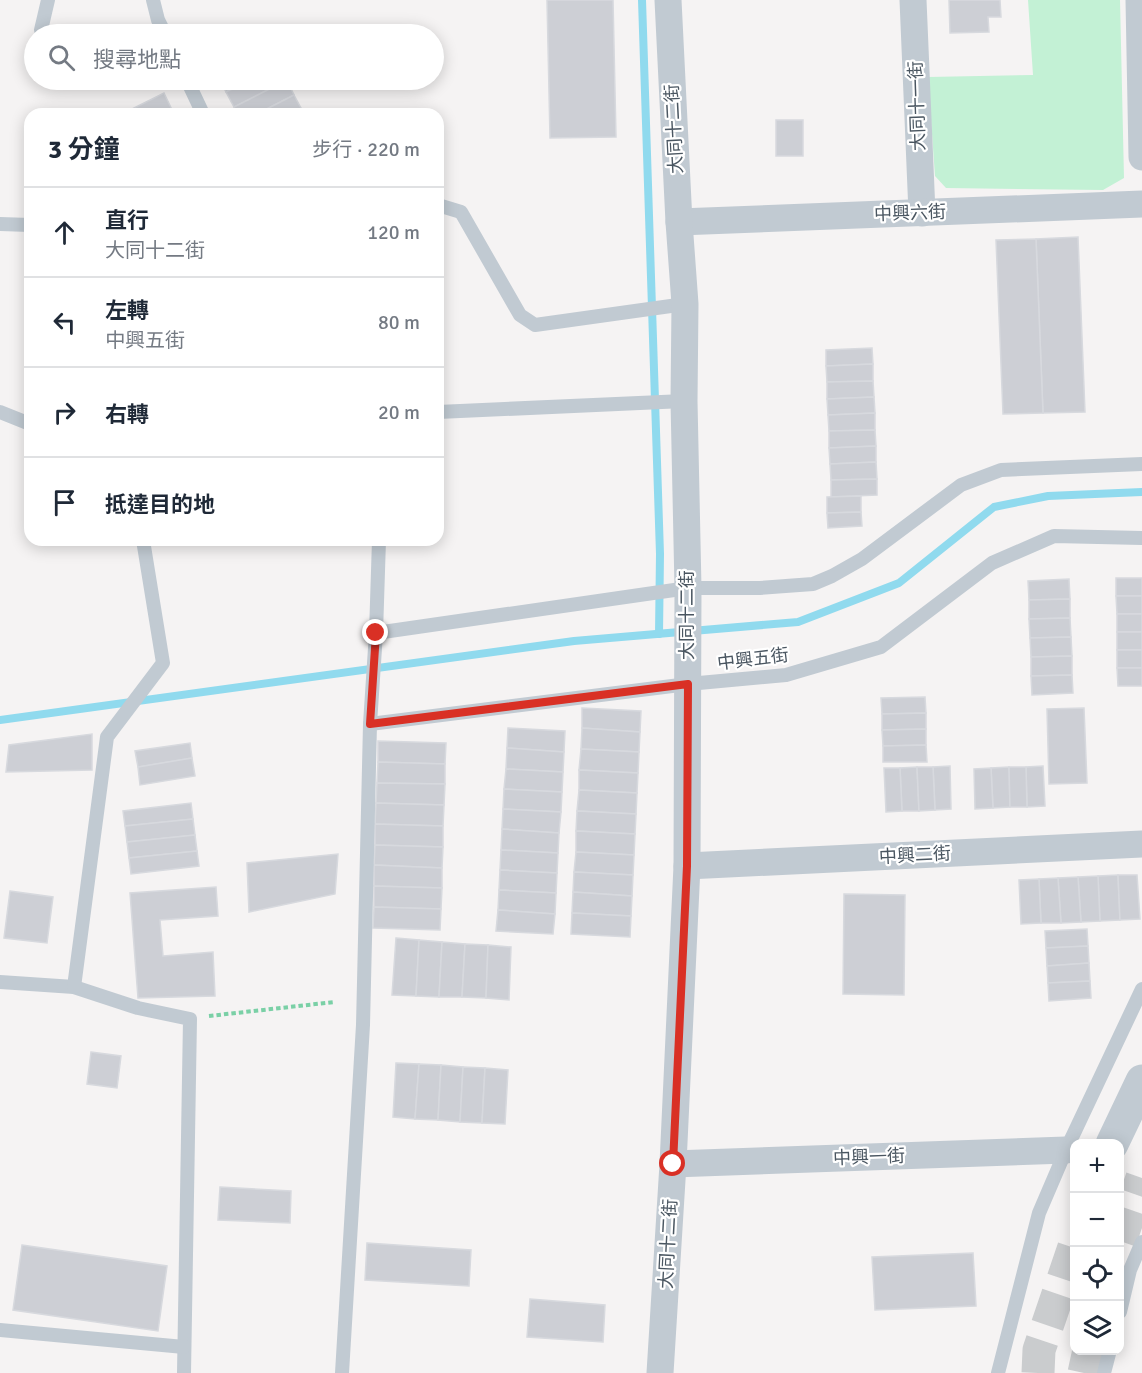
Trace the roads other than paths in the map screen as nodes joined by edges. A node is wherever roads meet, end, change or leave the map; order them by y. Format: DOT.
graph roads {
  1 [pos="48,0"];
  2 [pos="153,0"];
  3 [pos="668,0"];
  4 [pos="913,0"];
  5 [pos="1139,0"];
  6 [pos="42,24"];
  7 [pos="160,24"];
  8 [pos="192,90"];
  9 [pos="200,108"];
  10 [pos="1142,157"];
  11 [pos="1142,204"];
  12 [pos="444,207"];
  13 [pos="922,213"];
  14 [pos="679,222"];
  15 [pos="0,224"];
  16 [pos="24,225"];
  17 [pos="685,304"];
  18 [pos="684,401"];
  19 [pos="0,412"];
  20 [pos="444,412"];
  21 [pos="24,422"];
  22 [pos="1142,464"];
  23 [pos="1142,538"];
  24 [pos="144,546"];
  25 [pos="379,546"];
  26 [pos="688,589"];
  27 [pos="376,633"];
  28 [pos="688,683"];
  29 [pos="370,724"];
  30 [pos="1142,844"];
  31 [pos="687,866"];
  32 [pos="0,982"];
  33 [pos="74,987"];
  34 [pos="1142,989"];
  35 [pos="1142,1081"];
  36 [pos="1114,1139"];
  37 [pos="1066,1150"];
  38 [pos="673,1164"];
  39 [pos="1142,1242"];
  40 [pos="1122,1301"];
  41 [pos="0,1330"];
  42 [pos="184,1347"];
  43 [pos="1109,1355"];
  44 [pos="184,1373"];
  45 [pos="342,1373"];
  46 [pos="660,1373"];
  47 [pos="998,1373"];
  48 [pos="1104,1373"];
  1 -- 6 [label="lane"];
  2 -- 7 [label="lane"];
  3 -- 14 [label="street, 大同十二街"];
  4 -- 13 [label="street, 大同十一街"];
  5 -- 10 [label="street"];
  8 -- 9 [label="lane"];
  11 -- 13 [label="street, 中興六街"];
  12 -- 17 [label="lane"];
  13 -- 14 [label="street, 中興六街"];
  14 -- 17 [label="street, 大同十二街"];
  15 -- 16 [label="lane"];
  17 -- 18 [label="street, 大同十二街"];
  18 -- 20 [label="lane"];
  18 -- 26 [label="street, 大同十二街"];
  19 -- 21 [label="lane"];
  22 -- 26 [label="lane"];
  23 -- 28 [label="lane, 中興五街"];
  24 -- 33 [label="lane"];
  25 -- 27 [label="lane"];
  26 -- 27 [label="lane"];
  26 -- 28 [label="street, 大同十二街"];
  27 -- 29 [label="lane"];
  28 -- 29 [label="lane, 中興五街"];
  28 -- 31 [label="street, 大同十二街"];
  29 -- 45 [label="lane"];
  30 -- 31 [label="street, 中興二街"];
  31 -- 38 [label="street, 大同十二街"];
  32 -- 33 [label="lane"];
  33 -- 42 [label="lane"];
  34 -- 37 [label="lane"];
  35 -- 36 [label="street"];
  37 -- 38 [label="street, 中興一街"];
  37 -- 47 [label="lane"];
  38 -- 46 [label="street, 大同十二街"];
  39 -- 40 [label="lane"];
  41 -- 42 [label="lane"];
  42 -- 44 [label="lane"];
  43 -- 48 [label="lane"];
}
